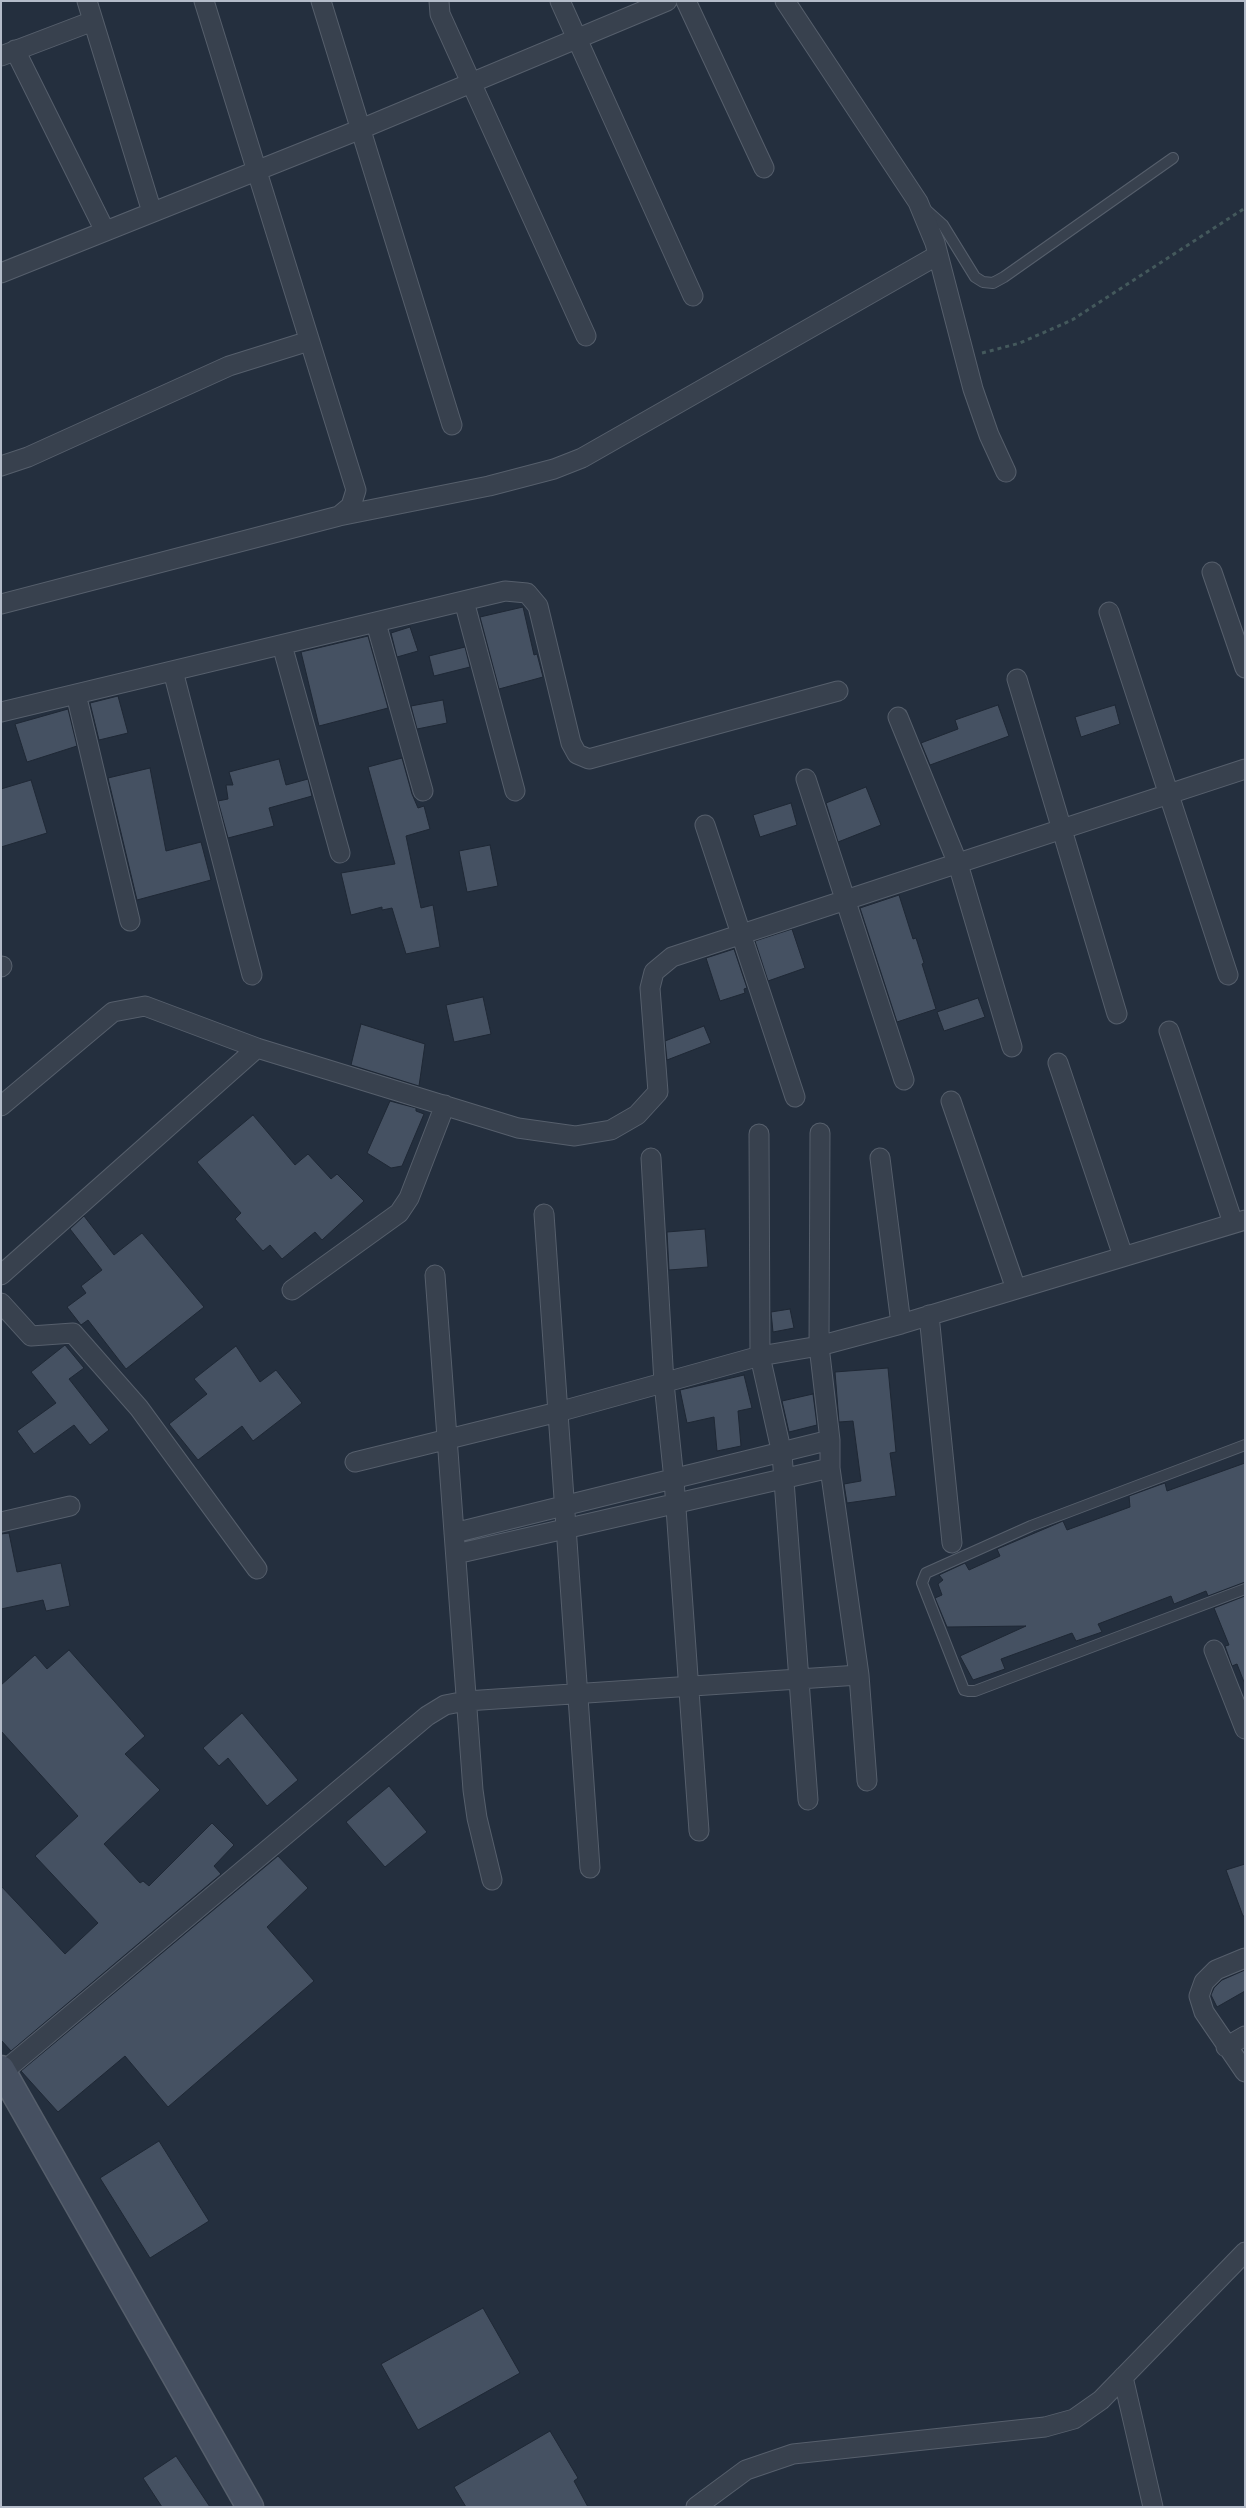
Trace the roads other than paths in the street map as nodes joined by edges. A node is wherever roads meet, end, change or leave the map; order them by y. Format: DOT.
graph roads {
  1 [pos="87,1"];
  2 [pos="204,1"];
  3 [pos="321,1"];
  4 [pos="439,1"];
  5 [pos="560,1"];
  6 [pos="667,1"];
  7 [pos="686,1"];
  8 [pos="785,1"];
  9 [pos="93,21"];
  10 [pos="578,40"];
  11 [pos="8,53"];
  12 [pos="473,83"];
  13 [pos="361,129"];
  14 [pos="1173,158"];
  15 [pos="764,168"];
  16 [pos="256,171"];
  17 [pos="918,202"];
  18 [pos="152,212"];
  19 [pos="105,231"];
  20 [pos="938,255"];
  21 [pos="1,273"];
  22 [pos="693,296"];
  23 [pos="586,336"];
  24 [pos="309,341"];
  25 [pos="452,425"];
  26 [pos="1,466"];
  27 [pos="1006,472"];
  28 [pos="339,516"];
  29 [pos="1212,572"];
  30 [pos="464,601"];
  31 [pos="1,604"];
  32 [pos="1109,612"];
  33 [pos="376,623"];
  34 [pos="282,645"];
  35 [pos="1245,668"];
  36 [pos="173,671"];
  37 [pos="1017,679"];
  38 [pos="838,691"];
  39 [pos="76,694"];
  40 [pos="1,712"];
  41 [pos="898,717"];
  42 [pos="1245,769"];
  43 [pos="806,779"];
  44 [pos="423,791"];
  45 [pos="515,791"];
  46 [pos="1170,794"];
  47 [pos="704,825"];
  48 [pos="1062,829"];
  49 [pos="340,853"];
  50 [pos="958,864"];
  51 [pos="846,901"];
  52 [pos="130,921"];
  53 [pos="741,934"];
  54 [pos="252,975"];
  55 [pos="1228,975"];
  56 [pos="1118,1014"];
  57 [pos="1169,1031"];
  58 [pos="257,1048"];
  59 [pos="1012,1048"];
  60 [pos="1058,1063"];
  61 [pos="904,1080"];
  62 [pos="795,1097"];
  63 [pos="951,1101"];
  64 [pos="1,1106"];
  65 [pos="445,1106"];
  66 [pos="820,1133"];
  67 [pos="759,1134"];
  68 [pos="651,1158"];
  69 [pos="880,1158"];
  70 [pos="544,1214"];
  71 [pos="1239,1221"];
  72 [pos="1123,1256"];
  73 [pos="435,1275"];
  74 [pos="1,1276"];
  75 [pos="1016,1289"];
  76 [pos="292,1290"];
  77 [pos="1,1303"];
  78 [pos="929,1315"];
  79 [pos="901,1324"];
  80 [pos="819,1346"];
  81 [pos="760,1356"];
  82 [pos="664,1383"];
  83 [pos="558,1412"];
  84 [pos="447,1440"];
  85 [pos="830,1440"];
  86 [pos="1245,1445"];
  87 [pos="782,1454"];
  88 [pos="355,1462"];
  89 [pos="830,1468"];
  90 [pos="784,1478"];
  91 [pos="674,1480"];
  92 [pos="675,1503"];
  93 [pos="70,1506"];
  94 [pos="565,1506"];
  95 [pos="1,1522"];
  96 [pos="566,1528"];
  97 [pos="454,1533"];
  98 [pos="952,1543"];
  99 [pos="456,1554"];
  100 [pos="257,1569"];
  101 [pos="1245,1589"];
  102 [pos="1214,1650"];
  103 [pos="859,1675"];
  104 [pos="799,1679"];
  105 [pos="688,1686"];
  106 [pos="578,1694"];
  107 [pos="466,1701"];
  108 [pos="1245,1729"];
  109 [pos="867,1781"];
  110 [pos="808,1800"];
  111 [pos="699,1831"];
  112 [pos="590,1868"];
  113 [pos="492,1880"];
  114 [pos="1245,1958"];
  115 [pos="1245,2036"];
  116 [pos="1226,2047"];
  117 [pos="2,2071"];
  118 [pos="1245,2072"];
  119 [pos="1245,2252"];
  120 [pos="1122,2377"];
  121 [pos="250,2507"];
  122 [pos="696,2507"];
  123 [pos="1153,2507"];
  1 -- 9 [label="street"];
  2 -- 16 [label="street"];
  3 -- 13 [label="street"];
  4 -- 12 [label="street"];
  5 -- 10 [label="street"];
  6 -- 10 [label="street"];
  7 -- 15 [label="street"];
  8 -- 17 [label="street"];
  9 -- 11 [label="street"];
  9 -- 18 [label="street"];
  10 -- 12 [label="street"];
  10 -- 22 [label="street"];
  11 -- 19 [label="street"];
  12 -- 13 [label="street"];
  12 -- 23 [label="street"];
  13 -- 16 [label="street"];
  13 -- 25 [label="street"];
  14 -- 17 [label="lane"];
  16 -- 18 [label="street"];
  16 -- 24 [label="street"];
  17 -- 20 [label="street"];
  18 -- 19 [label="street"];
  19 -- 21 [label="street"];
  20 -- 27 [label="street"];
  20 -- 28 [label="street"];
  24 -- 26 [label="street"];
  24 -- 28 [label="street"];
  28 -- 31 [label="street"];
  29 -- 35 [label="street"];
  30 -- 33 [label="street"];
  30 -- 38 [label="street"];
  30 -- 45 [label="street"];
  32 -- 46 [label="street"];
  33 -- 34 [label="street"];
  33 -- 44 [label="street"];
  34 -- 36 [label="street"];
  34 -- 49 [label="street"];
  36 -- 39 [label="street"];
  36 -- 54 [label="street"];
  37 -- 48 [label="street"];
  39 -- 40 [label="street"];
  39 -- 52 [label="street"];
  41 -- 50 [label="street"];
  42 -- 46 [label="street"];
  43 -- 51 [label="street"];
  46 -- 48 [label="street"];
  46 -- 55 [label="street"];
  47 -- 53 [label="street"];
  48 -- 50 [label="street"];
  48 -- 56 [label="street"];
  50 -- 51 [label="street"];
  50 -- 59 [label="street"];
  51 -- 53 [label="street"];
  51 -- 61 [label="street"];
  53 -- 62 [label="street"];
  53 -- 65 [label="street"];
  57 -- 71 [label="street"];
  58 -- 64 [label="street"];
  58 -- 65 [label="street"];
  58 -- 74 [label="street"];
  60 -- 72 [label="street"];
  63 -- 75 [label="street"];
  65 -- 76 [label="street"];
  66 -- 80 [label="street"];
  67 -- 81 [label="street"];
  68 -- 82 [label="street"];
  69 -- 79 [label="street"];
  70 -- 83 [label="street"];
  71 -- 72 [label="street"];
  72 -- 75 [label="street"];
  73 -- 84 [label="street"];
  75 -- 78 [label="street"];
  77 -- 100 [label="street"];
  78 -- 79 [label="street"];
  78 -- 98 [label="street"];
  79 -- 80 [label="street"];
  80 -- 81 [label="street"];
  80 -- 85 [label="street"];
  81 -- 82 [label="street"];
  81 -- 87 [label="street"];
  82 -- 83 [label="street"];
  82 -- 91 [label="street"];
  83 -- 84 [label="street"];
  83 -- 94 [label="street"];
  84 -- 88 [label="street"];
  84 -- 97 [label="street"];
  85 -- 87 [label="street"];
  85 -- 89 [label="street"];
  86 -- 101 [label="lane"];
  87 -- 90 [label="street"];
  87 -- 91 [label="street"];
  89 -- 90 [label="street"];
  89 -- 103 [label="street"];
  90 -- 92 [label="street"];
  90 -- 104 [label="street"];
  91 -- 92 [label="street"];
  91 -- 94 [label="street"];
  92 -- 96 [label="street"];
  92 -- 105 [label="street"];
  93 -- 95 [label="street"];
  94 -- 96 [label="street"];
  94 -- 97 [label="street"];
  96 -- 99 [label="street"];
  96 -- 106 [label="street"];
  97 -- 99 [label="street"];
  99 -- 107 [label="street"];
  102 -- 108 [label="street"];
  103 -- 104 [label="street"];
  103 -- 109 [label="street"];
  104 -- 105 [label="street"];
  104 -- 110 [label="street"];
  105 -- 106 [label="street"];
  105 -- 111 [label="street"];
  106 -- 107 [label="street"];
  106 -- 112 [label="street"];
  107 -- 113 [label="street"];
  107 -- 117 [label="street"];
  114 -- 116 [label="street"];
  115 -- 116 [label="street"];
  116 -- 118 [label="street"];
  117 -- 121 [label="street"];
  119 -- 120 [label="street"];
  120 -- 122 [label="street"];
  120 -- 123 [label="street"];
}
